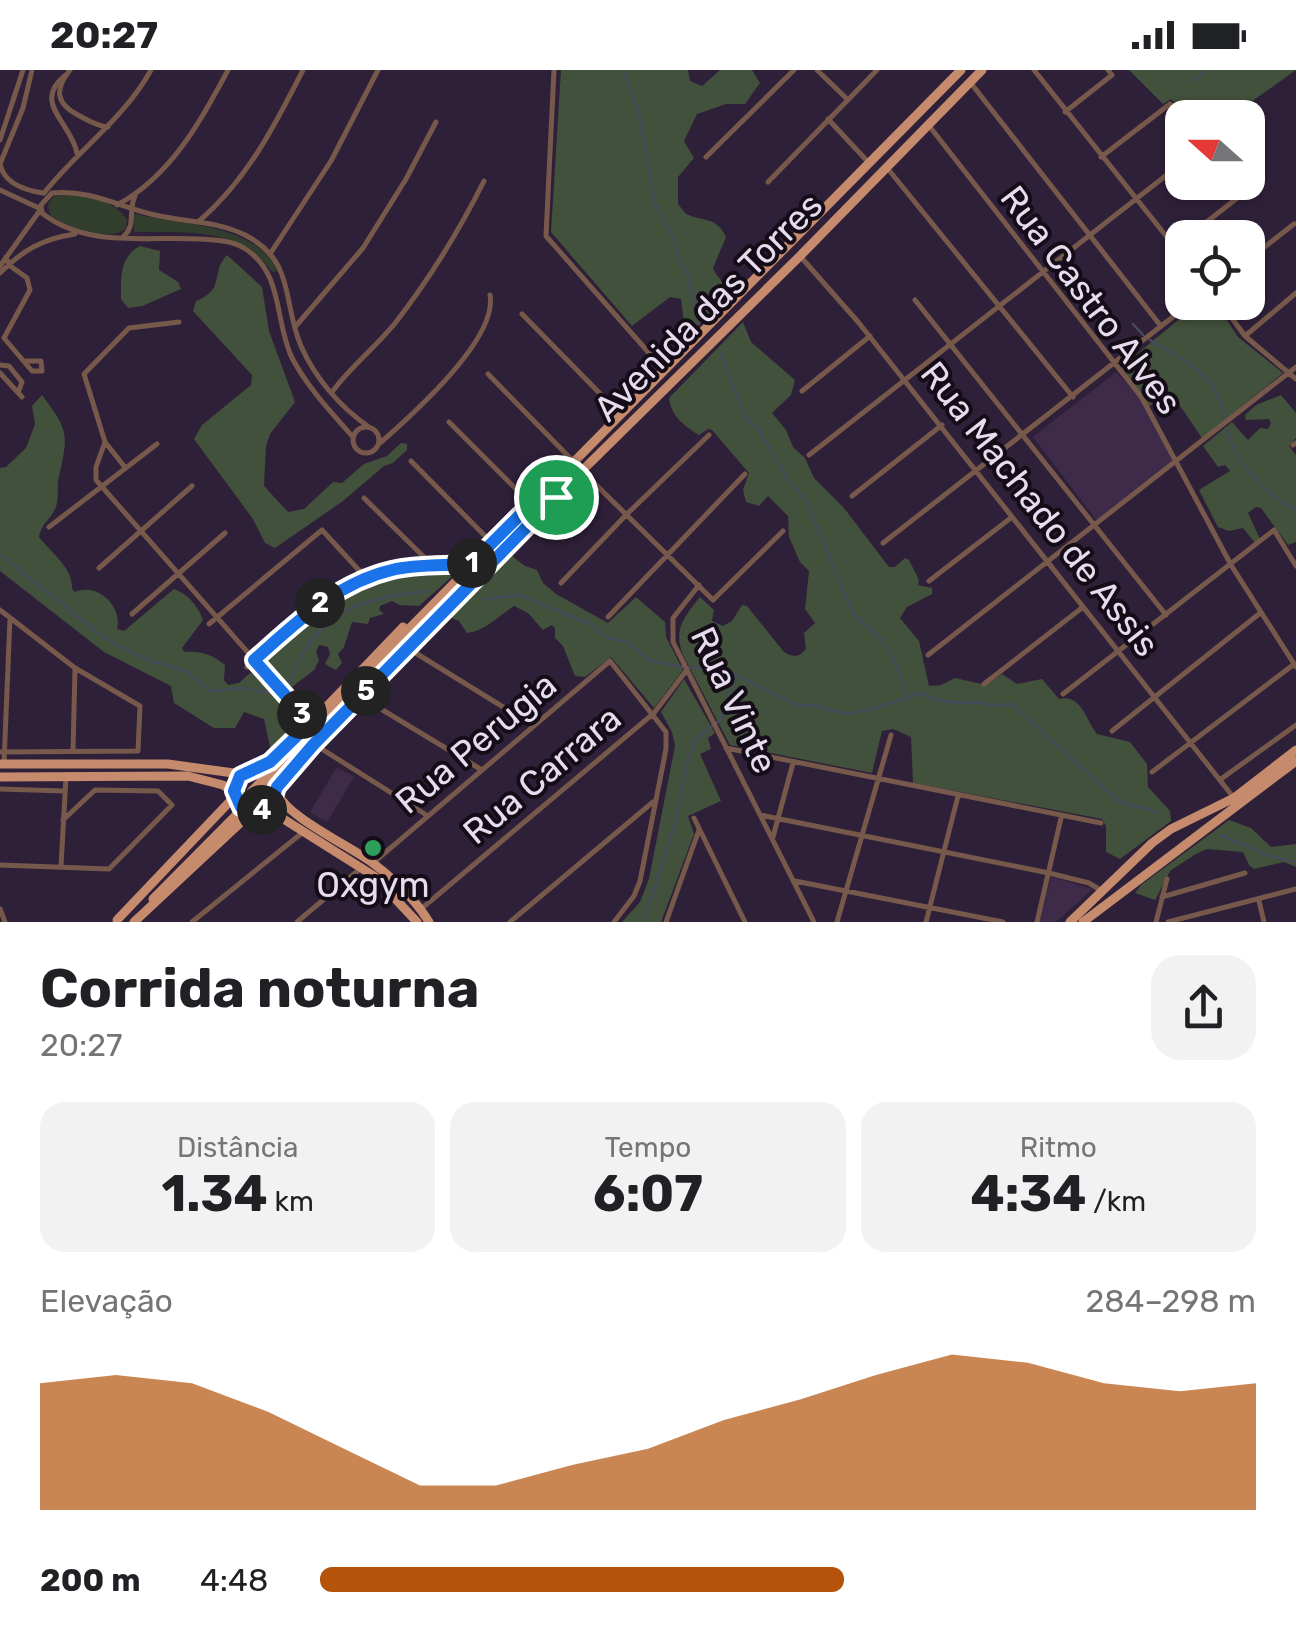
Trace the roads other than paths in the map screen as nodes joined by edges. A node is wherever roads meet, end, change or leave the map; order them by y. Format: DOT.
graph roads {
  1 [pos="23,70"];
  2 [pos="32,70"];
  3 [pos="151,70"];
  4 [pos="228,70"];
  5 [pos="304,70"];
  6 [pos="378,70"];
  7 [pos="554,70"];
  8 [pos="794,70"];
  9 [pos="816,70"];
  10 [pos="877,70"];
  11 [pos="961,70"];
  12 [pos="982,70"];
  13 [pos="1034,70"];
  14 [pos="1108,70"];
  15 [pos="68,72"];
  16 [pos="970,82"];
  17 [pos="847,99"];
  18 [pos="1165,108"];
  19 [pos="70,111"];
  20 [pos="1066,112"];
  21 [pos="828,119"];
  22 [pos="61,120"];
  23 [pos="436,122"];
  24 [pos="94,124"];
  25 [pos="928,124"];
  26 [pos="108,127"];
  27 [pos="98,138"];
  28 [pos="0,140"];
  29 [pos="74,141"];
  30 [pos="86,146"];
  31 [pos="77,154"];
  32 [pos="706,157"];
  33 [pos="1101,157"];
  34 [pos="0,163"];
  35 [pos="869,163"];
  36 [pos="886,166"];
  37 [pos="58,176"];
  38 [pos="1165,176"];
  39 [pos="484,181"];
  40 [pos="768,182"];
  41 [pos="140,189"];
  42 [pos="0,190"];
  43 [pos="60,192"];
  44 [pos="47,194"];
  45 [pos="1134,199"];
  46 [pos="1236,200"];
  47 [pos="117,205"];
  48 [pos="41,208"];
  49 [pos="130,209"];
  50 [pos="214,209"];
  51 [pos="820,212"];
  52 [pos="1209,220"];
  53 [pos="197,224"];
  54 [pos="1294,224"];
  55 [pos="214,225"];
  56 [pos="78,234"];
  57 [pos="820,235"];
  58 [pos="1165,235"];
  59 [pos="122,237"];
  60 [pos="279,237"];
  61 [pos="1088,237"];
  62 [pos="18,241"];
  63 [pos="261,246"];
  64 [pos="786,247"];
  65 [pos="1265,247"];
  66 [pos="25,250"];
  67 [pos="270,254"];
  68 [pos="800,256"];
  69 [pos="9,260"];
  70 [pos="0,266"];
  71 [pos="282,272"];
  72 [pos="0,274"];
  73 [pos="1043,274"];
  74 [pos="270,276"];
  75 [pos="287,283"];
  76 [pos="274,287"];
  77 [pos="1296,294"];
  78 [pos="490,295"];
  79 [pos="915,300"];
  80 [pos="1000,309"];
  81 [pos="292,313"];
  82 [pos="308,313"];
  83 [pos="522,314"];
  84 [pos="1167,320"];
  85 [pos="1233,320"];
  86 [pos="179,322"];
  87 [pos="1160,325"];
  88 [pos="295,327"];
  89 [pos="870,336"];
  90 [pos="1245,336"];
  91 [pos="952,346"];
  92 [pos="24,361"];
  93 [pos="1116,364"];
  94 [pos="0,365"];
  95 [pos="1296,367"];
  96 [pos="664,370"];
  97 [pos="0,373"];
  98 [pos="488,374"];
  99 [pos="1288,374"];
  100 [pos="1296,379"];
  101 [pos="340,381"];
  102 [pos="906,381"];
  103 [pos="326,386"];
  104 [pos="332,392"];
  105 [pos="802,392"];
  106 [pos="1072,397"];
  107 [pos="620,414"];
  108 [pos="448,422"];
  109 [pos="942,425"];
  110 [pos="368,427"];
  111 [pos="399,427"];
  112 [pos="377,432"];
  113 [pos="709,435"];
  114 [pos="1023,436"];
  115 [pos="354,437"];
  116 [pos="106,442"];
  117 [pos="380,443"];
  118 [pos="157,444"];
  119 [pos="809,455"];
  120 [pos="411,461"];
  121 [pos="573,461"];
  122 [pos="1176,463"];
  123 [pos="124,466"];
  124 [pos="977,470"];
  125 [pos="582,471"];
  126 [pos="745,474"];
  127 [pos="559,476"];
  128 [pos="101,486"];
  129 [pos="192,486"];
  130 [pos="852,496"];
  131 [pos="556,497"];
  132 [pos="364,498"];
  133 [pos="531,504"];
  134 [pos="626,514"];
  135 [pos="1012,517"];
  136 [pos="1095,524"];
  137 [pos="49,527"];
  138 [pos="140,531"];
  139 [pos="783,531"];
  140 [pos="225,533"];
  141 [pos="882,543"];
  142 [pos="492,544"];
  143 [pos="668,555"];
  144 [pos="1048,560"];
  145 [pos="471,564"];
  146 [pos="1230,564"];
  147 [pos="434,566"];
  148 [pos="445,566"];
  149 [pos="1296,566"];
  150 [pos="100,568"];
  151 [pos="178,574"];
  152 [pos="458,577"];
  153 [pos="367,579"];
  154 [pos="929,581"];
  155 [pos="562,582"];
  156 [pos="699,585"];
  157 [pos="466,589"];
  158 [pos="1083,606"];
  159 [pos="0,610"];
  160 [pos="132,614"];
  161 [pos="1260,614"];
  162 [pos="1166,615"];
  163 [pos="216,617"];
  164 [pos="608,617"];
  165 [pos="10,618"];
  166 [pos="414,620"];
  167 [pos="209,624"];
  168 [pos="395,649"];
  169 [pos="1121,650"];
  170 [pos="414,652"];
  171 [pos="928,655"];
  172 [pos="254,660"];
  173 [pos="1295,665"];
  174 [pos="75,668"];
  175 [pos="247,668"];
  176 [pos="686,670"];
  177 [pos="4,683"];
  178 [pos="984,684"];
  179 [pos="1063,694"];
  180 [pos="1156,697"];
  181 [pos="366,700"];
  182 [pos="654,713"];
  183 [pos="310,723"];
  184 [pos="1296,724"];
  185 [pos="534,726"];
  186 [pos="1112,731"];
  187 [pos="891,735"];
  188 [pos="1192,742"];
  189 [pos="314,744"];
  190 [pos="726,748"];
  191 [pos="1296,750"];
  192 [pos="3,751"];
  193 [pos="73,751"];
  194 [pos="1296,762"];
  195 [pos="793,763"];
  196 [pos="2,764"];
  197 [pos="482,770"];
  198 [pos="252,771"];
  199 [pos="1152,772"];
  200 [pos="66,774"];
  201 [pos="0,777"];
  202 [pos="878,780"];
  203 [pos="1221,780"];
  204 [pos="277,787"];
  205 [pos="0,789"];
  206 [pos="64,791"];
  207 [pos="235,795"];
  208 [pos="958,796"];
  209 [pos="1234,798"];
  210 [pos="655,800"];
  211 [pos="259,810"];
  212 [pos="428,816"];
  213 [pos="760,816"];
  214 [pos="1062,816"];
  215 [pos="694,818"];
  216 [pos="778,819"];
  217 [pos="63,820"];
  218 [pos="1101,823"];
  219 [pos="699,830"];
  220 [pos="304,832"];
  221 [pos="863,834"];
  222 [pos="772,840"];
  223 [pos="944,852"];
  224 [pos="1134,858"];
  225 [pos="373,863"];
  226 [pos="0,865"];
  227 [pos="61,868"];
  228 [pos="362,868"];
  229 [pos="1148,871"];
  230 [pos="1048,872"];
  231 [pos="1245,873"];
  232 [pos="1167,879"];
  233 [pos="793,881"];
  234 [pos="1296,889"];
  235 [pos="846,891"];
  236 [pos="1102,892"];
  237 [pos="1162,896"];
  238 [pos="151,898"];
  239 [pos="1258,900"];
  240 [pos="930,907"];
  241 [pos="0,908"];
  242 [pos="413,917"];
  243 [pos="116,921"];
  244 [pos="668,921"];
  245 [pos="5,922"];
  246 [pos="133,922"];
  247 [pos="192,922"];
  248 [pos="297,922"];
  249 [pos="429,922"];
  250 [pos="510,922"];
  251 [pos="614,922"];
  252 [pos="745,922"];
  253 [pos="814,922"];
  254 [pos="838,922"];
  255 [pos="926,922"];
  256 [pos="1003,922"];
  257 [pos="1036,922"];
  258 [pos="1070,922"];
  259 [pos="1083,922"];
  260 [pos="1156,922"];
  261 [pos="1168,922"];
  262 [pos="1264,922"];
  1 -- 28 [label="street"];
  2 -- 34 [label="street"];
  3 -- 26 [label="street"];
  4 -- 41 [label="street"];
  5 -- 50 [label="street"];
  6 -- 60 [label="street"];
  7 -- 96 [label="street"];
  8 -- 32 [label="street"];
  9 -- 17 [label="street"];
  10 -- 17 [label="street"];
  11 -- 35 [label="main road, Avenida das Torres"];
  12 -- 16 [label="main road, Avenida das Torres"];
  13 -- 20 [label="street"];
  14 -- 20 [label="street"];
  15 -- 19 [label="street"];
  15 -- 22 [label="street"];
  16 -- 25 [label="main road, Avenida das Torres"];
  16 -- 61 [label="street"];
  17 -- 21 [label="street"];
  18 -- 33 [label="street"];
  19 -- 22 [label="street"];
  19 -- 24 [label="street"];
  20 -- 33 [label="street"];
  21 -- 35 [label="street"];
  21 -- 40 [label="street"];
  22 -- 29 [label="street"];
  23 -- 82 [label="street"];
  24 -- 26 [label="street"];
  24 -- 27 [label="street"];
  25 -- 36 [label="main road, Avenida das Torres"];
  25 -- 73 [label="street, Rua Castro Alves"];
  26 -- 27 [label="street"];
  27 -- 30 [label="street"];
  29 -- 30 [label="street"];
  29 -- 31 [label="street"];
  30 -- 31 [label="street"];
  31 -- 37 [label="street"];
  33 -- 45 [label="street"];
  34 -- 44 [label="street"];
  35 -- 51 [label="main road, Avenida das Torres"];
  36 -- 57 [label="main road, Avenida das Torres"];
  36 -- 80 [label="street"];
  37 -- 43 [label="street"];
  37 -- 44 [label="street"];
  38 -- 45 [label="street"];
  39 -- 101 [label="street"];
  41 -- 47 [label="street"];
  41 -- 49 [label="street"];
  42 -- 48 [label="street"];
  43 -- 44 [label="street"];
  43 -- 47 [label="street"];
  44 -- 48 [label="street"];
  45 -- 58 [label="street"];
  45 -- 61 [label="street"];
  46 -- 52 [label="street"];
  47 -- 49 [label="street"];
  48 -- 56 [label="street"];
  48 -- 62 [label="street"];
  49 -- 53 [label="street"];
  49 -- 59 [label="street"];
  50 -- 53 [label="street"];
  50 -- 55 [label="street"];
  51 -- 57 [label="main road"];
  51 -- 64 [label="main road, Avenida das Torres"];
  53 -- 55 [label="street"];
  54 -- 65 [label="street"];
  55 -- 63 [label="street"];
  56 -- 59 [label="street"];
  56 -- 66 [label="street"];
  57 -- 68 [label="main road, Avenida das Torres"];
  59 -- 74 [label="street"];
  60 -- 63 [label="street"];
  60 -- 67 [label="street"];
  61 -- 73 [label="street"];
  61 -- 87 [label="street"];
  62 -- 66 [label="street"];
  62 -- 69 [label="street"];
  63 -- 67 [label="street"];
  64 -- 68 [label="main road"];
  64 -- 96 [label="main road, Avenida das Torres"];
  66 -- 69 [label="street"];
  67 -- 71 [label="street"];
  68 -- 89 [label="street, Rua Machado de Assis"];
  68 -- 125 [label="main road, Avenida das Torres"];
  69 -- 70 [label="street"];
  69 -- 72 [label="street"];
  69 -- 92 [label="street"];
  71 -- 74 [label="street"];
  71 -- 75 [label="street"];
  73 -- 80 [label="street"];
  73 -- 93 [label="street, Rua Castro Alves"];
  74 -- 76 [label="street"];
  75 -- 76 [label="street"];
  75 -- 81 [label="street"];
  76 -- 115 [label="street"];
  77 -- 90 [label="street"];
  78 -- 111 [label="street"];
  79 -- 91 [label="street"];
  80 -- 91 [label="street"];
  80 -- 106 [label="street"];
  81 -- 82 [label="street"];
  81 -- 88 [label="street"];
  82 -- 88 [label="street"];
  83 -- 107 [label="street"];
  84 -- 87 [label="street"];
  85 -- 90 [label="street"];
  86 -- 116 [label="street"];
  87 -- 93 [label="street"];
  88 -- 103 [label="street"];
  89 -- 102 [label="street, Rua Machado de Assis"];
  89 -- 105 [label="street"];
  90 -- 99 [label="street"];
  91 -- 102 [label="street"];
  91 -- 114 [label="street"];
  93 -- 106 [label="street"];
  93 -- 122 [label="street, Rua Castro Alves"];
  94 -- 97 [label="street"];
  95 -- 99 [label="street"];
  96 -- 107 [label="main road, Avenida das Torres"];
  98 -- 121 [label="street"];
  99 -- 100 [label="street"];
  99 -- 122 [label="street"];
  101 -- 103 [label="street"];
  101 -- 104 [label="street"];
  102 -- 109 [label="street, Rua Machado de Assis"];
  102 -- 119 [label="street"];
  103 -- 104 [label="street"];
  104 -- 110 [label="street"];
  106 -- 114 [label="street"];
  107 -- 121 [label="main road, Avenida das Torres"];
  108 -- 133 [label="street"];
  109 -- 124 [label="street, Rua Machado de Assis"];
  109 -- 130 [label="street"];
  110 -- 112 [label="street"];
  110 -- 115 [label="street"];
  111 -- 112 [label="street"];
  111 -- 117 [label="street"];
  112 -- 117 [label="street"];
  113 -- 134 [label="street"];
  114 -- 124 [label="street"];
  114 -- 136 [label="street"];
  115 -- 117 [label="street"];
  116 -- 123 [label="street"];
  116 -- 128 [label="street"];
  118 -- 128 [label="street"];
  120 -- 142 [label="street"];
  121 -- 127 [label="main road, Avenida das Torres"];
  122 -- 136 [label="street"];
  122 -- 146 [label="street, Rua Castro Alves"];
  124 -- 135 [label="street, Rua Machado de Assis"];
  124 -- 141 [label="street"];
  125 -- 131 [label="main road, Avenida das Torres"];
  125 -- 134 [label="street"];
  126 -- 143 [label="street"];
  127 -- 131 [label="main road"];
  127 -- 133 [label="main road, Avenida das Torres"];
  128 -- 137 [label="street"];
  128 -- 138 [label="street"];
  129 -- 138 [label="street"];
  131 -- 157 [label="main road, Avenida das Torres"];
  132 -- 147 [label="street"];
  133 -- 142 [label="main road, Avenida das Torres"];
  134 -- 143 [label="street"];
  134 -- 155 [label="street"];
  135 -- 144 [label="street, Rua Machado de Assis"];
  135 -- 154 [label="street"];
  136 -- 144 [label="street"];
  136 -- 162 [label="street"];
  138 -- 150 [label="street"];
  138 -- 151 [label="street"];
  139 -- 156 [label="street"];
  140 -- 151 [label="street"];
  142 -- 145 [label="main road, Avenida das Torres"];
  143 -- 156 [label="street"];
  143 -- 164 [label="street"];
  144 -- 158 [label="street, Rua Machado de Assis"];
  144 -- 171 [label="street"];
  145 -- 148 [label="street"];
  145 -- 152 [label="main road, Avenida das Torres"];
  146 -- 149 [label="street"];
  146 -- 161 [label="street, Rua Castro Alves"];
  146 -- 162 [label="street"];
  147 -- 148 [label="street"];
  147 -- 153 [label="street"];
  148 -- 152 [label="main road"];
  151 -- 160 [label="street"];
  151 -- 163 [label="street"];
  152 -- 166 [label="main road, Avenida das Torres"];
  153 -- 163 [label="street"];
  153 -- 172 [label="street"];
  156 -- 176 [label="street, Rua Vinte"];
  157 -- 168 [label="main road, Avenida das Torres"];
  157 -- 189 [label="main road"];
  158 -- 169 [label="street, Rua Machado de Assis"];
  158 -- 178 [label="street"];
  159 -- 165 [label="street"];
  161 -- 173 [label="street, Rua Castro Alves"];
  161 -- 180 [label="street"];
  162 -- 169 [label="street"];
  163 -- 167 [label="street"];
  163 -- 172 [label="street"];
  165 -- 174 [label="street"];
  165 -- 177 [label="street"];
  166 -- 168 [label="main road, Avenida das Torres"];
  166 -- 183 [label="main road"];
  168 -- 238 [label="main road, Avenida das Torres, bridge"];
  169 -- 179 [label="street"];
  169 -- 180 [label="street, Rua Machado de Assis"];
  170 -- 185 [label="street"];
  172 -- 175 [label="street"];
  172 -- 183 [label="street"];
  173 -- 188 [label="street"];
  174 -- 193 [label="street"];
  174 -- 193 [label="street"];
  176 -- 182 [label="street, Rua Carrara"];
  176 -- 190 [label="street, Rua Vinte"];
  177 -- 192 [label="street"];
  180 -- 186 [label="street"];
  180 -- 188 [label="street, Rua Machado de Assis"];
  181 -- 197 [label="street"];
  182 -- 185 [label="street, Rua Perugia"];
  182 -- 210 [label="street"];
  182 -- 242 [label="street, Rua Carrara"];
  183 -- 198 [label="main road"];
  184 -- 203 [label="street"];
  185 -- 197 [label="street, Rua Perugia"];
  187 -- 202 [label="street"];
  188 -- 199 [label="street"];
  188 -- 203 [label="street, Rua Machado de Assis"];
  189 -- 204 [label="main road"];
  189 -- 212 [label="street"];
  190 -- 195 [label="street"];
  190 -- 213 [label="street, Rua Vinte"];
  191 -- 209 [label="main road"];
  192 -- 193 [label="street"];
  192 -- 196 [label="street"];
  194 -- 229 [label="main road"];
  195 -- 202 [label="street"];
  195 -- 216 [label="street, Rua Vinte"];
  196 -- 198 [label="main road"];
  197 -- 212 [label="street, Rua Perugia"];
  198 -- 204 [label="main road"];
  198 -- 207 [label="main road"];
  200 -- 201 [label="main road"];
  200 -- 206 [label="street"];
  200 -- 207 [label="main road"];
  202 -- 208 [label="street"];
  202 -- 221 [label="street"];
  203 -- 209 [label="street, Rua Machado de Assis"];
  204 -- 211 [label="main road"];
  204 -- 225 [label="main road"];
  205 -- 206 [label="street"];
  206 -- 217 [label="street"];
  207 -- 211 [label="main road"];
  207 -- 243 [label="main road"];
  208 -- 214 [label="street"];
  208 -- 223 [label="street"];
  209 -- 224 [label="main road"];
  210 -- 250 [label="street"];
  210 -- 251 [label="street"];
  211 -- 220 [label="main road"];
  211 -- 246 [label="main road"];
  212 -- 225 [label="street, Rua Perugia"];
  213 -- 216 [label="street"];
  213 -- 222 [label="street, Rua Vinte"];
  214 -- 218 [label="street"];
  214 -- 230 [label="street"];
  215 -- 219 [label="street"];
  216 -- 221 [label="street"];
  216 -- 222 [label="street, Rua Vinte"];
  217 -- 227 [label="street"];
  217 -- 227 [label="street"];
  219 -- 244 [label="street"];
  219 -- 252 [label="street"];
  220 -- 228 [label="main road"];
  220 -- 247 [label="street"];
  221 -- 223 [label="street"];
  221 -- 235 [label="street"];
  222 -- 233 [label="street, Rua Vinte"];
  223 -- 230 [label="street"];
  223 -- 240 [label="street"];
  224 -- 229 [label="main road"];
  224 -- 236 [label="main road"];
  225 -- 242 [label="main road"];
  226 -- 227 [label="street"];
  228 -- 242 [label="main road"];
  228 -- 248 [label="street"];
  229 -- 259 [label="main road"];
  230 -- 236 [label="street"];
  230 -- 257 [label="street"];
  231 -- 237 [label="street"];
  232 -- 237 [label="street"];
  233 -- 235 [label="street"];
  233 -- 253 [label="street, Rua Vinte"];
  234 -- 239 [label="street"];
  235 -- 240 [label="street"];
  235 -- 254 [label="street"];
  236 -- 258 [label="main road"];
  237 -- 260 [label="street"];
  238 -- 243 [label="main road, Avenida das Torres"];
  238 -- 246 [label="main road, Avenida das Torres"];
  239 -- 261 [label="street"];
  239 -- 262 [label="street"];
  240 -- 255 [label="street"];
  240 -- 256 [label="street"];
  241 -- 245 [label="street"];
  242 -- 249 [label="main road"];
}
